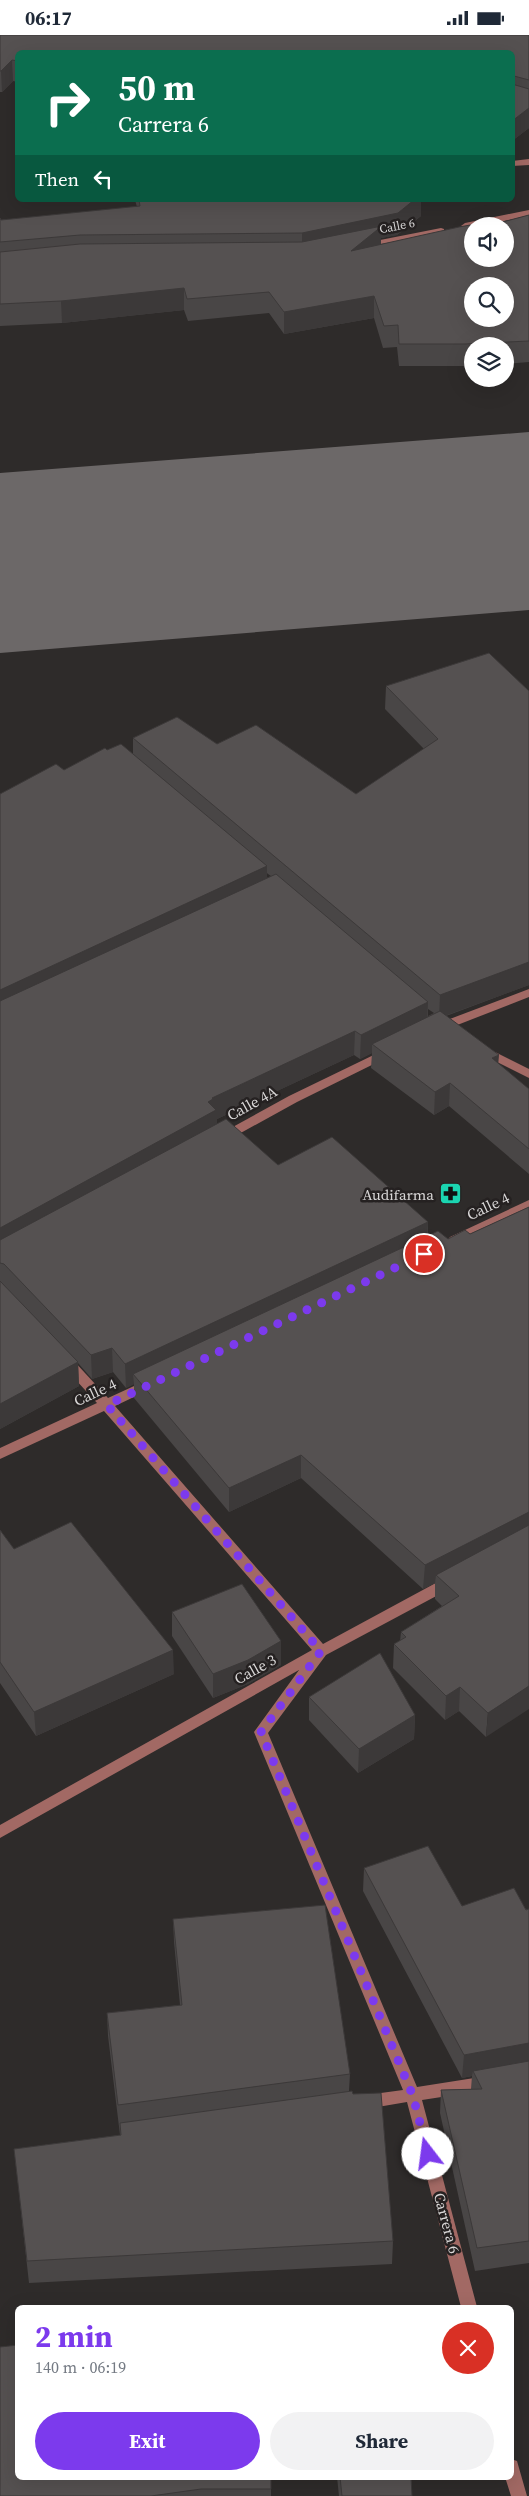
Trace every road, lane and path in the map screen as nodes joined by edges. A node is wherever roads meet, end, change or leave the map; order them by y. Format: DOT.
graph roads {
  1 [pos="529,162"];
  2 [pos="515,164"];
  3 [pos="529,213"];
  4 [pos="358,248"];
  5 [pos="529,993"];
  6 [pos="456,1035"];
  7 [pos="472,1044"];
  8 [pos="396,1048"];
  9 [pos="529,1074"];
  10 [pos="215,1142"];
  11 [pos="529,1204"];
  12 [pos="439,1247"];
  13 [pos="60,1355"];
  14 [pos="161,1379"];
  15 [pos="107,1405"];
  16 [pos="0,1455"];
  17 [pos="460,1577"];
  18 [pos="321,1651"];
  19 [pos="0,1832"];
  20 [pos="500,2080"];
  21 [pos="413,2096"];
  22 [pos="354,2104"];
  23 [pos="468,2305"];
  24 [pos="514,2478"];
  25 [pos="519,2496"];
  1 -- 2 [label="street"];
  3 -- 4 [label="street, Calle 6"];
  5 -- 6 [label="street"];
  7 -- 9 [label="street"];
  8 -- 10 [label="street, Calle 4A"];
  11 -- 12 [label="street, Calle 4"];
  13 -- 15 [label="street"];
  14 -- 15 [label="street, Calle 4"];
  15 -- 16 [label="street, Calle 4"];
  15 -- 18 [label="street"];
  17 -- 18 [label="street, Calle 3"];
  18 -- 19 [label="street, Calle 3"];
  18 -- 21 [label="street, Carrera 6"];
  20 -- 21 [label="street"];
  21 -- 22 [label="street"];
  21 -- 23 [label="street, Carrera 6"];
  24 -- 25 [label="street"];
}
